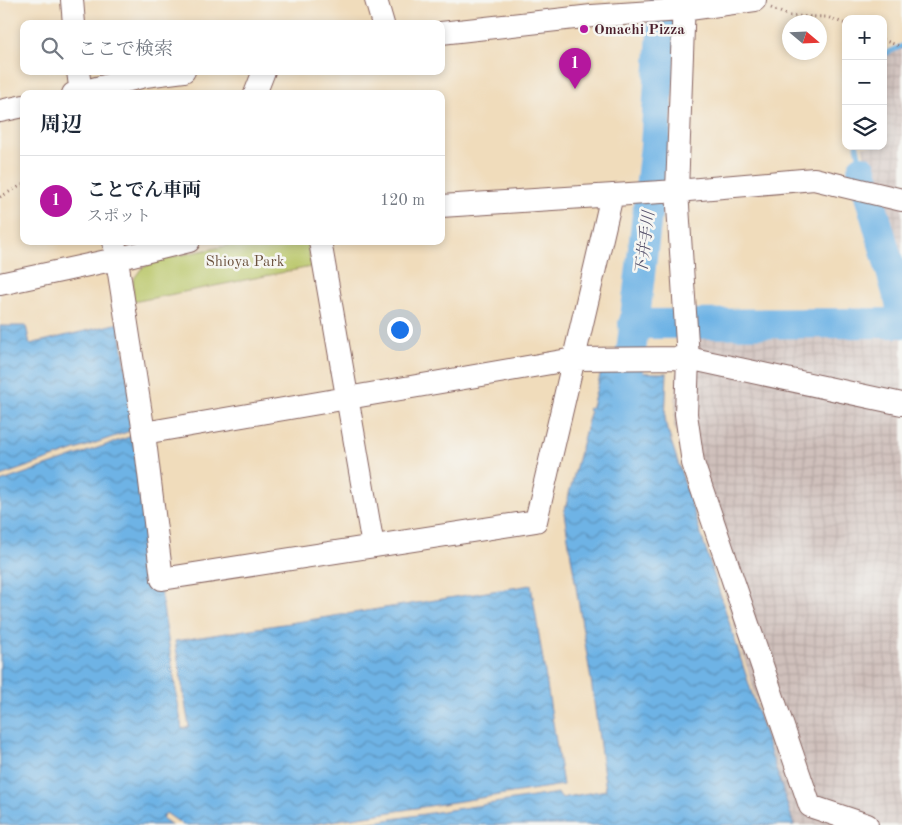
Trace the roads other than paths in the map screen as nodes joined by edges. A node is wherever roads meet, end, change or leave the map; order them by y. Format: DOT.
graph roads {
  1 [pos="72,0"];
  2 [pos="376,0"];
  3 [pos="754,1"];
  4 [pos="674,8"];
  5 [pos="74,20"];
  6 [pos="382,20"];
  7 [pos="445,33"];
  8 [pos="153,75"];
  9 [pos="262,75"];
  10 [pos="78,88"];
  11 [pos="257,90"];
  12 [pos="20,107"];
  13 [pos="0,111"];
  14 [pos="672,191"];
  15 [pos="612,194"];
  16 [pos="902,200"];
  17 [pos="445,206"];
  18 [pos="156,245"];
  19 [pos="321,245"];
  20 [pos="115,250"];
  21 [pos="0,284"];
  22 [pos="684,352"];
  23 [pos="583,358"];
  24 [pos="347,398"];
  25 [pos="902,404"];
  26 [pos="144,433"];
  27 [pos="373,546"];
  28 [pos="867,825"];
  1 -- 5 [label="street"];
  2 -- 6 [label="street"];
  3 -- 4 [label="street"];
  4 -- 7 [label="street"];
  4 -- 14 [label="street"];
  8 -- 10 [label="street"];
  9 -- 11 [label="street"];
  12 -- 13 [label="street"];
  14 -- 15 [label="street"];
  14 -- 16 [label="street"];
  14 -- 22 [label="street"];
  15 -- 17 [label="street"];
  15 -- 23 [label="street"];
  18 -- 20 [label="street"];
  19 -- 24 [label="street"];
  20 -- 21 [label="street"];
  20 -- 26 [label="street"];
  22 -- 23 [label="street"];
  22 -- 25 [label="street"];
  22 -- 28 [label="street"];
  23 -- 24 [label="street"];
  23 -- 27 [label="street"];
  24 -- 26 [label="street"];
  24 -- 27 [label="street"];
  26 -- 27 [label="street"];
}
